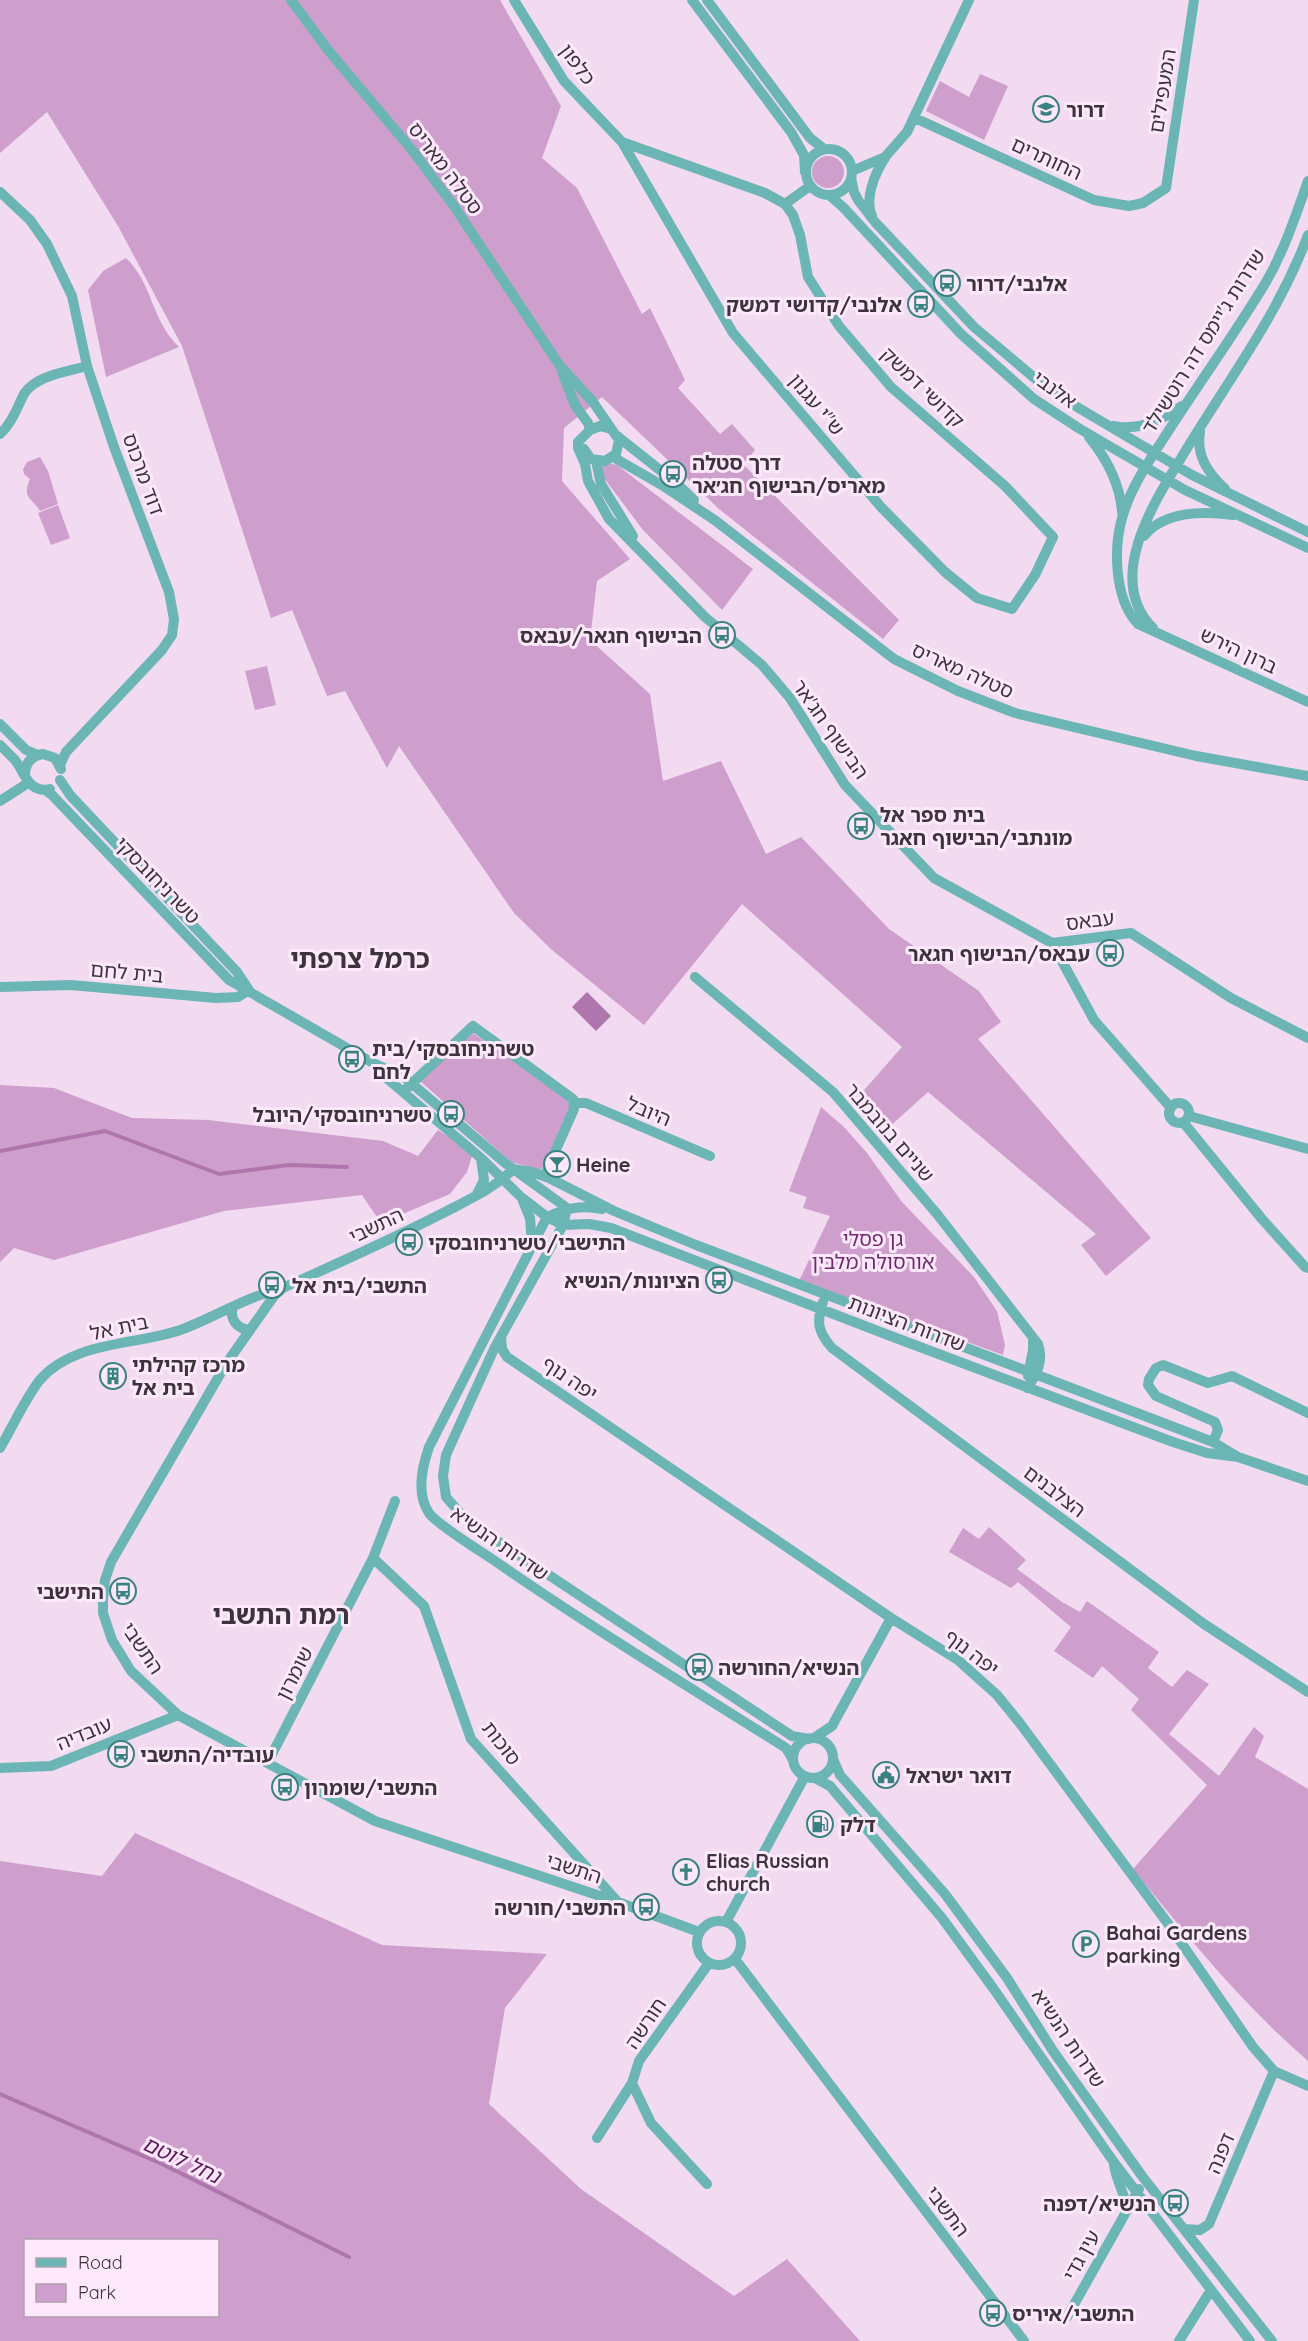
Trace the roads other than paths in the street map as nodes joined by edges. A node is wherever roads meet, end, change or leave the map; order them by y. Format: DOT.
graph roads {
  1 [pos="291,0"];
  2 [pos="514,0"];
  3 [pos="692,0"];
  4 [pos="707,0"];
  5 [pos="969,0"];
  6 [pos="1194,0"];
  7 [pos="915,118"];
  8 [pos="622,142"];
  9 [pos="824,149"];
  10 [pos="885,157"];
  11 [pos="805,172"];
  12 [pos="852,174"];
  13 [pos="1308,181"];
  14 [pos="809,184"];
  15 [pos="1166,188"];
  16 [pos="0,192"];
  17 [pos="829,195"];
  18 [pos="785,204"];
  19 [pos="875,222"];
  20 [pos="1308,235"];
  21 [pos="87,366"];
  22 [pos="560,366"];
  23 [pos="1187,403"];
  24 [pos="1203,423"];
  25 [pos="1104,424"];
  26 [pos="1080,429"];
  27 [pos="588,432"];
  28 [pos="614,433"];
  29 [pos="0,434"];
  30 [pos="1154,453"];
  31 [pos="613,457"];
  32 [pos="596,461"];
  33 [pos="1176,466"];
  34 [pos="1146,467"];
  35 [pos="1167,480"];
  36 [pos="1240,499"];
  37 [pos="1122,516"];
  38 [pos="1243,517"];
  39 [pos="716,521"];
  40 [pos="1308,532"];
  41 [pos="1138,544"];
  42 [pos="1308,548"];
  43 [pos="650,561"];
  44 [pos="1035,575"];
  45 [pos="1155,630"];
  46 [pos="1308,702"];
  47 [pos="0,724"];
  48 [pos="0,746"];
  49 [pos="66,752"];
  50 [pos="38,755"];
  51 [pos="51,756"];
  52 [pos="60,765"];
  53 [pos="1308,776"];
  54 [pos="27,779"];
  55 [pos="60,780"];
  56 [pos="45,790"];
  57 [pos="0,801"];
  58 [pos="1052,943"];
  59 [pos="695,976"];
  60 [pos="0,987"];
  61 [pos="249,990"];
  62 [pos="1308,1038"];
  63 [pos="373,1063"];
  64 [pos="411,1082"];
  65 [pos="407,1095"];
  66 [pos="574,1103"];
  67 [pos="1171,1108"];
  68 [pos="1186,1119"];
  69 [pos="1308,1149"];
  70 [pos="710,1156"];
  71 [pos="481,1158"];
  72 [pos="513,1169"];
  73 [pos="549,1178"];
  74 [pos="503,1180"];
  75 [pos="477,1195"];
  76 [pos="521,1197"];
  77 [pos="567,1208"];
  78 [pos="614,1211"];
  79 [pos="547,1217"];
  80 [pos="563,1225"];
  81 [pos="531,1247"];
  82 [pos="1308,1268"];
  83 [pos="283,1288"];
  84 [pos="825,1295"];
  85 [pos="247,1301"];
  86 [pos="233,1307"];
  87 [pos="821,1308"];
  88 [pos="253,1325"];
  89 [pos="501,1336"];
  90 [pos="507,1357"];
  91 [pos="488,1361"];
  92 [pos="1033,1372"];
  93 [pos="1027,1388"];
  94 [pos="1308,1413"];
  95 [pos="1213,1442"];
  96 [pos="0,1448"];
  97 [pos="1238,1456"];
  98 [pos="1308,1480"];
  99 [pos="395,1501"];
  100 [pos="373,1558"];
  101 [pos="891,1618"];
  102 [pos="1308,1692"];
  103 [pos="178,1715"];
  104 [pos="831,1726"];
  105 [pos="811,1738"];
  106 [pos="832,1754"];
  107 [pos="793,1760"];
  108 [pos="268,1762"];
  109 [pos="0,1768"];
  110 [pos="810,1777"];
  111 [pos="618,1902"];
  112 [pos="726,1922"];
  113 [pos="699,1932"];
  114 [pos="735,1959"];
  115 [pos="709,1963"];
  116 [pos="1274,2071"];
  117 [pos="632,2083"];
  118 [pos="1308,2086"];
  119 [pos="597,2138"];
  120 [pos="1113,2162"];
  121 [pos="1142,2176"];
  122 [pos="707,2184"];
  123 [pos="1137,2193"];
  124 [pos="1127,2211"];
  125 [pos="1184,2229"];
  126 [pos="1211,2290"];
  127 [pos="1067,2317"];
  128 [pos="1024,2341"];
  129 [pos="1179,2341"];
  130 [pos="1250,2341"];
  131 [pos="1272,2341"];
  1 -- 22 [label="street, סטלה מאריס"];
  2 -- 8 [label="street, כלפון"];
  3 -- 11 [label="street"];
  4 -- 9 [label="street"];
  5 -- 7 [label="street"];
  6 -- 15 [label="street, המעפילים"];
  7 -- 10 [label="street"];
  7 -- 15 [label="street, החותרים"];
  8 -- 18 [label="street"];
  8 -- 44 [label="street, ש\"י עגנון"];
  9 -- 11 [label="street"];
  9 -- 12 [label="street"];
  10 -- 12 [label="street"];
  10 -- 19 [label="street"];
  11 -- 14 [label="street"];
  12 -- 17 [label="street"];
  12 -- 19 [label="street, אלנבי"];
  13 -- 23 [label="street, שדרות ג'יימס דה רוטשילד"];
  14 -- 17 [label="street"];
  14 -- 18 [label="street"];
  16 -- 21 [label="street, דוד מרכוס"];
  17 -- 26 [label="street, אלנבי"];
  18 -- 44 [label="street, קדושי דמשק"];
  19 -- 25 [label="street, אלנבי"];
  20 -- 24 [label="street, שדרות ג'יימס דה רוטשילד"];
  21 -- 29 [label="street"];
  21 -- 49 [label="street, דוד מרכוס"];
  22 -- 27 [label="street, סטלה מאריס"];
  22 -- 28 [label="street, סטלה מאריס"];
  23 -- 25 [label="street"];
  23 -- 30 [label="street, שדרות ג'יימס דה רוטשילד"];
  24 -- 33 [label="street, שדרות ג'יימס דה רוטשילד"];
  24 -- 36 [label="street"];
  25 -- 30 [label="street, אלנבי"];
  26 -- 34 [label="street, אלנבי"];
  26 -- 37 [label="street"];
  27 -- 28 [label="street"];
  27 -- 32 [label="street"];
  27 -- 43 [label="street, הבישוף חג'אר"];
  28 -- 31 [label="street"];
  28 -- 39 [label="street, סטלה מאריס"];
  30 -- 33 [label="street, אלנבי"];
  30 -- 34 [label="street, ברון הירש"];
  31 -- 32 [label="street"];
  31 -- 39 [label="street, סטלה מאריס"];
  32 -- 43 [label="street, הבישוף חג'אר"];
  33 -- 35 [label="street"];
  33 -- 36 [label="street, אלנבי"];
  34 -- 35 [label="street, אלנבי"];
  34 -- 37 [label="street, ברון הירש"];
  35 -- 38 [label="street, אלנבי"];
  35 -- 41 [label="street"];
  36 -- 40 [label="street, אלנבי"];
  37 -- 45 [label="street, ברון הירש"];
  38 -- 41 [label="street"];
  38 -- 42 [label="street, אלנבי"];
  39 -- 53 [label="street, סטלה מאריס"];
  41 -- 45 [label="street"];
  43 -- 58 [label="street, הבישוף חג'אר"];
  45 -- 46 [label="street, ברון הירש"];
  47 -- 50 [label="street"];
  48 -- 54 [label="street"];
  49 -- 51 [label="street"];
  49 -- 52 [label="street, דוד מרכוס"];
  50 -- 51 [label="street"];
  50 -- 54 [label="street"];
  51 -- 52 [label="street"];
  52 -- 55 [label="street"];
  54 -- 56 [label="street"];
  54 -- 57 [label="street"];
  55 -- 56 [label="street"];
  55 -- 61 [label="street, טשרניחובסקי"];
  56 -- 61 [label="street, טשרניחובסקי"];
  58 -- 62 [label="street, עבאס"];
  58 -- 67 [label="street, עבאס"];
  59 -- 92 [label="street, שניים בנובמבר"];
  60 -- 61 [label="street, בית לחם"];
  61 -- 63 [label="street, טשרניחובסקי"];
  63 -- 64 [label="street, טשרניחובסקי"];
  63 -- 65 [label="street, טשרניחובסקי"];
  64 -- 65 [label="street"];
  64 -- 66 [label="street"];
  64 -- 72 [label="street, טשרניחובסקי"];
  65 -- 71 [label="street, טשרניחובסקי"];
  66 -- 70 [label="street, היובל"];
  66 -- 73 [label="street"];
  67 -- 68 [label="street"];
  67 -- 68 [label="street"];
  68 -- 69 [label="street"];
  68 -- 82 [label="street"];
  71 -- 74 [label="street, טשרניחובסקי"];
  71 -- 75 [label="street"];
  72 -- 73 [label="street, טשרניחובסקי"];
  72 -- 74 [label="street, התשבי"];
  72 -- 77 [label="street"];
  73 -- 78 [label="street, טשרניחובסקי"];
  74 -- 75 [label="street, התשבי"];
  74 -- 76 [label="street, טשרניחובסקי"];
  75 -- 83 [label="street, התשבי"];
  76 -- 79 [label="street, טשרניחובסקי"];
  76 -- 81 [label="street"];
  77 -- 78 [label="street"];
  77 -- 79 [label="street"];
  77 -- 80 [label="street, שדרות הנשיא"];
  78 -- 84 [label="street, שדרות הציונות"];
  79 -- 80 [label="street, טשרניחובסקי"];
  79 -- 81 [label="street, שדרות הנשיא"];
  80 -- 87 [label="street, שדרות הציונות"];
  80 -- 89 [label="street, שדרות הנשיא"];
  81 -- 107 [label="street, שדרות הנשיא"];
  83 -- 85 [label="street, בית אל"];
  83 -- 88 [label="street, התשבי"];
  84 -- 87 [label="street, הצלבנים"];
  84 -- 92 [label="street, שדרות הציונות"];
  85 -- 86 [label="street, בית אל"];
  85 -- 88 [label="street"];
  86 -- 88 [label="street"];
  86 -- 96 [label="street, בית אל"];
  87 -- 93 [label="street, שדרות הציונות"];
  87 -- 102 [label="street, הצלבנים"];
  88 -- 103 [label="street, התשבי"];
  89 -- 90 [label="street"];
  89 -- 91 [label="street, שדרות הנשיא"];
  90 -- 91 [label="street"];
  90 -- 101 [label="street, יפה נוף"];
  91 -- 105 [label="street, שדרות הנשיא"];
  92 -- 93 [label="street, שניים בנובמבר"];
  92 -- 95 [label="street, שדרות הציונות"];
  93 -- 97 [label="street, שדרות הציונות"];
  94 -- 95 [label="street"];
  95 -- 97 [label="street, שדרות הציונות"];
  97 -- 98 [label="street, שדרות הציונות"];
  99 -- 100 [label="street, שומרון"];
  100 -- 108 [label="street, שומרון"];
  100 -- 111 [label="street, סוכות"];
  101 -- 104 [label="street"];
  101 -- 116 [label="street, יפה נוף"];
  103 -- 108 [label="street, התשבי"];
  103 -- 109 [label="street, עובדיה"];
  104 -- 105 [label="street"];
  104 -- 106 [label="street"];
  105 -- 106 [label="street"];
  105 -- 107 [label="street"];
  106 -- 110 [label="street"];
  106 -- 121 [label="street, שדרות הנשיא"];
  107 -- 110 [label="street"];
  108 -- 111 [label="street, התשבי"];
  110 -- 112 [label="street"];
  110 -- 120 [label="street, שדרות הנשיא"];
  111 -- 113 [label="street, התשבי"];
  112 -- 113 [label="street"];
  112 -- 114 [label="street"];
  113 -- 115 [label="street"];
  114 -- 115 [label="street"];
  114 -- 128 [label="street, התשבי"];
  115 -- 117 [label="street, חורשה"];
  116 -- 118 [label="street, יפה נוף"];
  116 -- 125 [label="street, דפנה"];
  117 -- 119 [label="street, חורשה"];
  117 -- 122 [label="street"];
  120 -- 123 [label="street, שדרות הנשיא"];
  120 -- 124 [label="street"];
  121 -- 123 [label="street, עין גדי"];
  121 -- 125 [label="street, שדרות הנשיא"];
  123 -- 124 [label="street, עין גדי"];
  123 -- 126 [label="street, שדרות הנשיא"];
  124 -- 127 [label="street, עין גדי"];
  125 -- 131 [label="street, שדרות הנשיא"];
  126 -- 129 [label="street"];
  126 -- 130 [label="street, שדרות הנשיא"];
}
